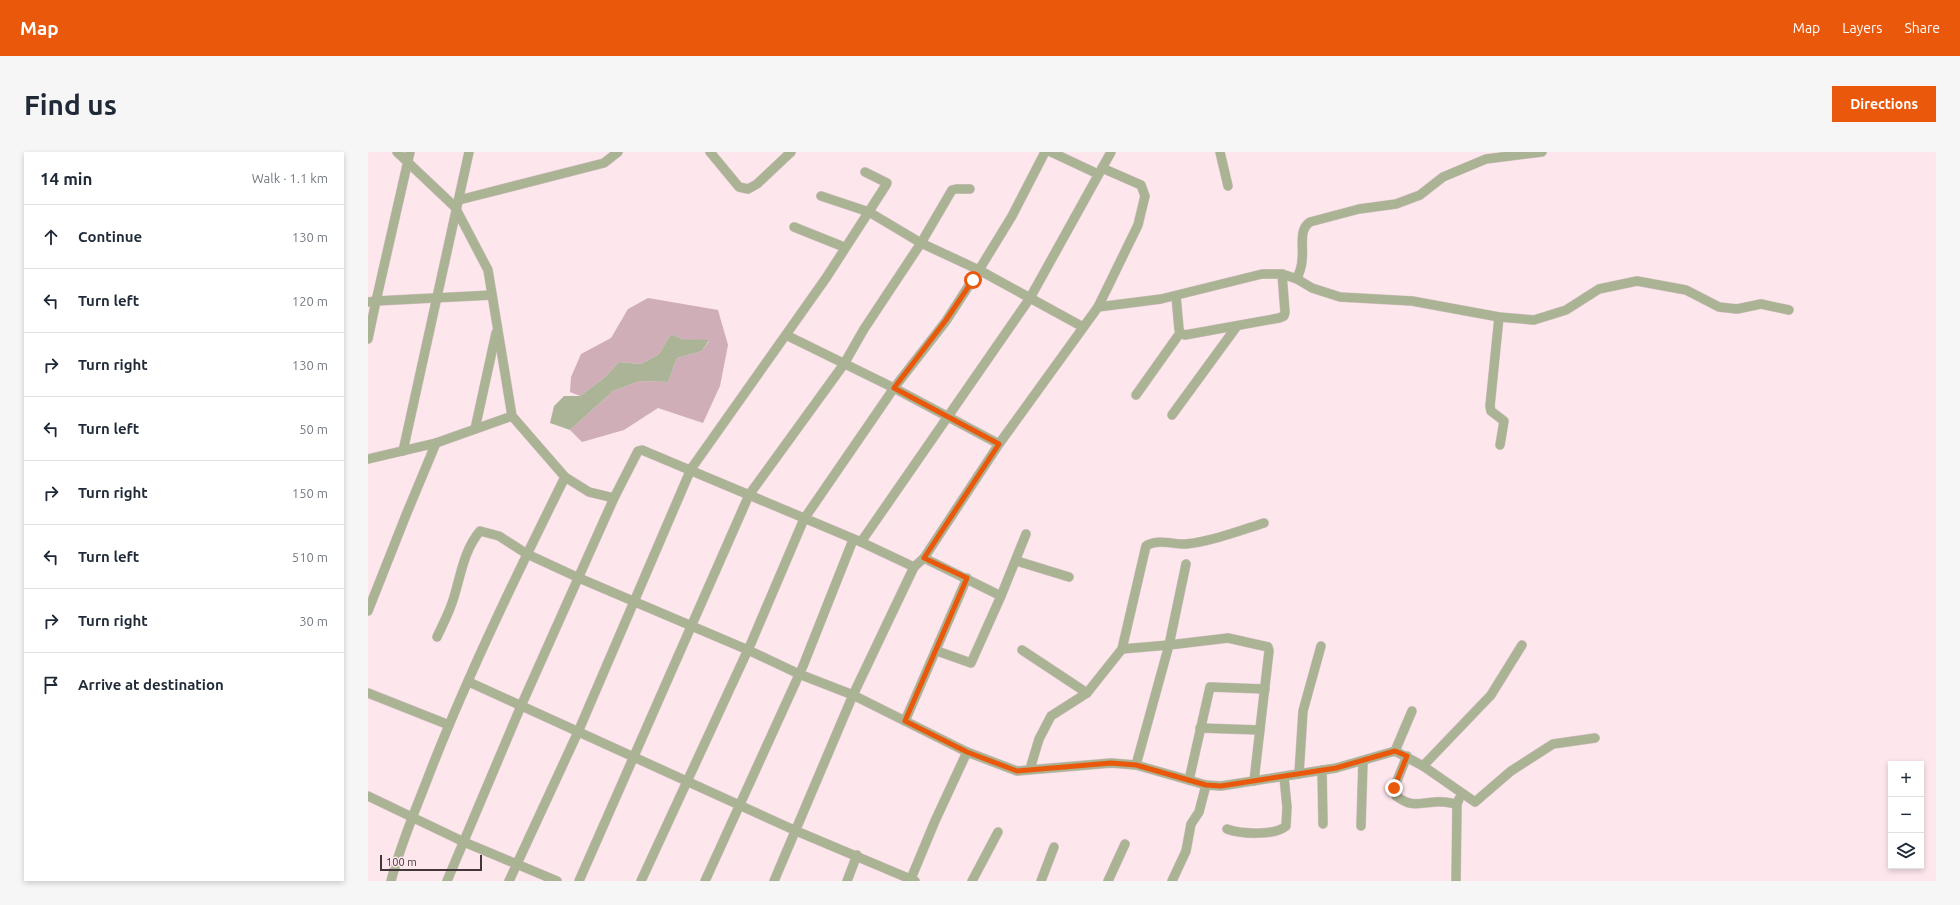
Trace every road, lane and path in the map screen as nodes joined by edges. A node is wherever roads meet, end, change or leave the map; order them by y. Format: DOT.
graph roads {
  1 [pos="397,152"];
  2 [pos="469,152"];
  3 [pos="618,152"];
  4 [pos="710,152"];
  5 [pos="791,152"];
  6 [pos="1045,152"];
  7 [pos="1051,152"];
  8 [pos="1111,152"];
  9 [pos="1220,152"];
  10 [pos="1542,152"];
  11 [pos="409,156"];
  12 [pos="1100,171"];
  13 [pos="865,172"];
  14 [pos="1228,186"];
  15 [pos="970,189"];
  16 [pos="821,196"];
  17 [pos="457,204"];
  18 [pos="869,212"];
  19 [pos="794,227"];
  20 [pos="921,243"];
  21 [pos="844,247"];
  22 [pos="979,270"];
  23 [pos="1282,274"];
  24 [pos="1297,279"];
  25 [pos="492,294"];
  26 [pos="1176,296"];
  27 [pos="436,298"];
  28 [pos="1030,298"];
  29 [pos="372,302"];
  30 [pos="1098,307"];
  31 [pos="1789,310"];
  32 [pos="1499,317"];
  33 [pos="497,326"];
  34 [pos="1237,326"];
  35 [pos="1083,327"];
  36 [pos="1180,333"];
  37 [pos="786,335"];
  38 [pos="368,339"];
  39 [pos="844,364"];
  40 [pos="894,388"];
  41 [pos="1136,395"];
  42 [pos="1172,415"];
  43 [pos="512,416"];
  44 [pos="948,417"];
  45 [pos="475,429"];
  46 [pos="436,443"];
  47 [pos="999,444"];
  48 [pos="1500,445"];
  49 [pos="403,451"];
  50 [pos="368,459"];
  51 [pos="691,469"];
  52 [pos="565,477"];
  53 [pos="749,495"];
  54 [pos="614,498"];
  55 [pos="804,518"];
  56 [pos="1264,523"];
  57 [pos="1026,534"];
  58 [pos="857,541"];
  59 [pos="527,554"];
  60 [pos="924,558"];
  61 [pos="1017,561"];
  62 [pos="1186,564"];
  63 [pos="914,567"];
  64 [pos="1069,577"];
  65 [pos="579,578"];
  66 [pos="967,578"];
  67 [pos="1001,596"];
  68 [pos="634,601"];
  69 [pos="368,611"];
  70 [pos="690,626"];
  71 [pos="437,637"];
  72 [pos="1522,645"];
  73 [pos="1169,646"];
  74 [pos="1321,646"];
  75 [pos="1122,649"];
  76 [pos="748,650"];
  77 [pos="1022,650"];
  78 [pos="937,651"];
  79 [pos="799,674"];
  80 [pos="468,682"];
  81 [pos="1265,689"];
  82 [pos="368,693"];
  83 [pos="1087,693"];
  84 [pos="853,695"];
  85 [pos="521,706"];
  86 [pos="1412,711"];
  87 [pos="905,721"];
  88 [pos="449,725"];
  89 [pos="1200,728"];
  90 [pos="1260,730"];
  91 [pos="578,732"];
  92 [pos="1595,738"];
  93 [pos="1395,751"];
  94 [pos="967,752"];
  95 [pos="1407,756"];
  96 [pos="634,757"];
  97 [pos="1363,761"];
  98 [pos="1136,765"];
  99 [pos="1423,766"];
  100 [pos="1030,769"];
  101 [pos="1322,770"];
  102 [pos="1299,774"];
  103 [pos="1284,777"];
  104 [pos="1189,780"];
  105 [pos="686,781"];
  106 [pos="1254,781"];
  107 [pos="1206,785"];
  108 [pos="1462,792"];
  109 [pos="368,796"];
  110 [pos="739,804"];
  111 [pos="1457,804"];
  112 [pos="413,817"];
  113 [pos="1322,824"];
  114 [pos="1361,826"];
  115 [pos="1227,829"];
  116 [pos="794,830"];
  117 [pos="998,832"];
  118 [pos="464,842"];
  119 [pos="1125,844"];
  120 [pos="1054,847"];
  121 [pos="857,856"];
  122 [pos="516,863"];
  123 [pos="912,880"];
  124 [pos="391,881"];
  125 [pos="447,881"];
  126 [pos="509,881"];
  127 [pos="557,881"];
  128 [pos="579,881"];
  129 [pos="641,881"];
  130 [pos="705,881"];
  131 [pos="774,881"];
  132 [pos="847,881"];
  133 [pos="972,881"];
  134 [pos="1042,881"];
  135 [pos="1108,881"];
  136 [pos="1172,881"];
  137 [pos="1456,881"];
  1 -- 11 [label="street"];
  2 -- 17 [label="street"];
  3 -- 17 [label="street"];
  4 -- 5 [label="street"];
  6 -- 22 [label="street"];
  7 -- 12 [label="street"];
  8 -- 12 [label="street"];
  9 -- 14 [label="street"];
  10 -- 24 [label="street"];
  11 -- 17 [label="street"];
  11 -- 29 [label="street"];
  12 -- 28 [label="street"];
  12 -- 30 [label="street"];
  13 -- 18 [label="street"];
  15 -- 20 [label="street"];
  16 -- 18 [label="street"];
  17 -- 25 [label="street"];
  17 -- 27 [label="street"];
  18 -- 20 [label="street"];
  18 -- 21 [label="street"];
  19 -- 21 [label="street"];
  20 -- 22 [label="street"];
  20 -- 39 [label="street"];
  21 -- 37 [label="street"];
  22 -- 28 [label="street"];
  22 -- 40 [label="street"];
  23 -- 24 [label="street"];
  23 -- 26 [label="street"];
  23 -- 34 [label="street"];
  24 -- 32 [label="street"];
  25 -- 27 [label="street"];
  25 -- 33 [label="street"];
  26 -- 30 [label="street"];
  26 -- 36 [label="street"];
  27 -- 29 [label="street"];
  27 -- 49 [label="street"];
  28 -- 35 [label="street"];
  28 -- 44 [label="street"];
  29 -- 38 [label="street"];
  30 -- 35 [label="street"];
  31 -- 32 [label="street"];
  32 -- 48 [label="street"];
  33 -- 43 [label="street"];
  33 -- 45 [label="street"];
  34 -- 36 [label="street"];
  34 -- 42 [label="street"];
  35 -- 47 [label="street"];
  36 -- 41 [label="street"];
  37 -- 39 [label="street"];
  37 -- 51 [label="street"];
  39 -- 40 [label="street"];
  39 -- 53 [label="street"];
  40 -- 44 [label="street"];
  40 -- 55 [label="street"];
  43 -- 45 [label="street"];
  43 -- 52 [label="street"];
  44 -- 47 [label="street"];
  44 -- 58 [label="street"];
  45 -- 46 [label="street"];
  46 -- 49 [label="street"];
  46 -- 69 [label="street"];
  47 -- 60 [label="street"];
  49 -- 50 [label="street"];
  51 -- 53 [label="street"];
  51 -- 54 [label="street"];
  51 -- 68 [label="street"];
  52 -- 54 [label="street"];
  52 -- 59 [label="street"];
  53 -- 55 [label="street"];
  53 -- 70 [label="street"];
  54 -- 65 [label="street"];
  55 -- 58 [label="street"];
  55 -- 76 [label="street"];
  56 -- 75 [label="street"];
  57 -- 61 [label="street"];
  58 -- 63 [label="street"];
  58 -- 79 [label="street"];
  59 -- 65 [label="street"];
  59 -- 71 [label="street"];
  59 -- 80 [label="street"];
  60 -- 63 [label="street"];
  60 -- 66 [label="street"];
  61 -- 64 [label="street"];
  61 -- 67 [label="street"];
  62 -- 73 [label="street"];
  63 -- 84 [label="street"];
  65 -- 68 [label="street"];
  65 -- 85 [label="street"];
  66 -- 67 [label="street"];
  66 -- 78 [label="street"];
  67 -- 78 [label="street"];
  68 -- 70 [label="street"];
  68 -- 91 [label="street"];
  70 -- 76 [label="street"];
  70 -- 96 [label="street"];
  72 -- 99 [label="street"];
  73 -- 75 [label="street"];
  73 -- 81 [label="street"];
  73 -- 98 [label="street"];
  74 -- 102 [label="street"];
  75 -- 83 [label="street"];
  76 -- 79 [label="street"];
  76 -- 105 [label="street"];
  77 -- 83 [label="street"];
  78 -- 87 [label="street"];
  79 -- 84 [label="street"];
  79 -- 110 [label="street"];
  80 -- 85 [label="street"];
  80 -- 88 [label="street"];
  81 -- 89 [label="street"];
  81 -- 90 [label="street"];
  82 -- 88 [label="street"];
  83 -- 100 [label="street"];
  84 -- 87 [label="street"];
  84 -- 116 [label="street"];
  85 -- 91 [label="street"];
  85 -- 118 [label="street"];
  86 -- 93 [label="street"];
  87 -- 94 [label="street"];
  88 -- 112 [label="street"];
  89 -- 90 [label="street"];
  89 -- 104 [label="street"];
  90 -- 106 [label="street"];
  91 -- 96 [label="street"];
  91 -- 122 [label="street"];
  92 -- 108 [label="street"];
  93 -- 95 [label="street"];
  93 -- 97 [label="street"];
  94 -- 100 [label="street"];
  94 -- 123 [label="street"];
  95 -- 99 [label="street"];
  95 -- 111 [label="street"];
  96 -- 105 [label="street"];
  96 -- 128 [label="street"];
  97 -- 101 [label="street"];
  97 -- 114 [label="street"];
  98 -- 100 [label="street"];
  98 -- 104 [label="street"];
  99 -- 108 [label="street"];
  101 -- 102 [label="street"];
  101 -- 113 [label="street"];
  102 -- 103 [label="street"];
  103 -- 106 [label="street"];
  103 -- 115 [label="street"];
  104 -- 107 [label="street"];
  105 -- 110 [label="street"];
  105 -- 129 [label="street"];
  106 -- 107 [label="street"];
  107 -- 136 [label="street"];
  108 -- 111 [label="street"];
  109 -- 112 [label="street"];
  110 -- 116 [label="street"];
  110 -- 130 [label="street"];
  111 -- 137 [label="street"];
  112 -- 118 [label="street"];
  112 -- 124 [label="street"];
  116 -- 121 [label="street"];
  116 -- 131 [label="street"];
  117 -- 133 [label="street"];
  118 -- 122 [label="street"];
  118 -- 125 [label="street"];
  119 -- 135 [label="street"];
  120 -- 134 [label="street"];
  121 -- 123 [label="street"];
  121 -- 132 [label="street"];
  122 -- 126 [label="street"];
  122 -- 127 [label="street"];
}
